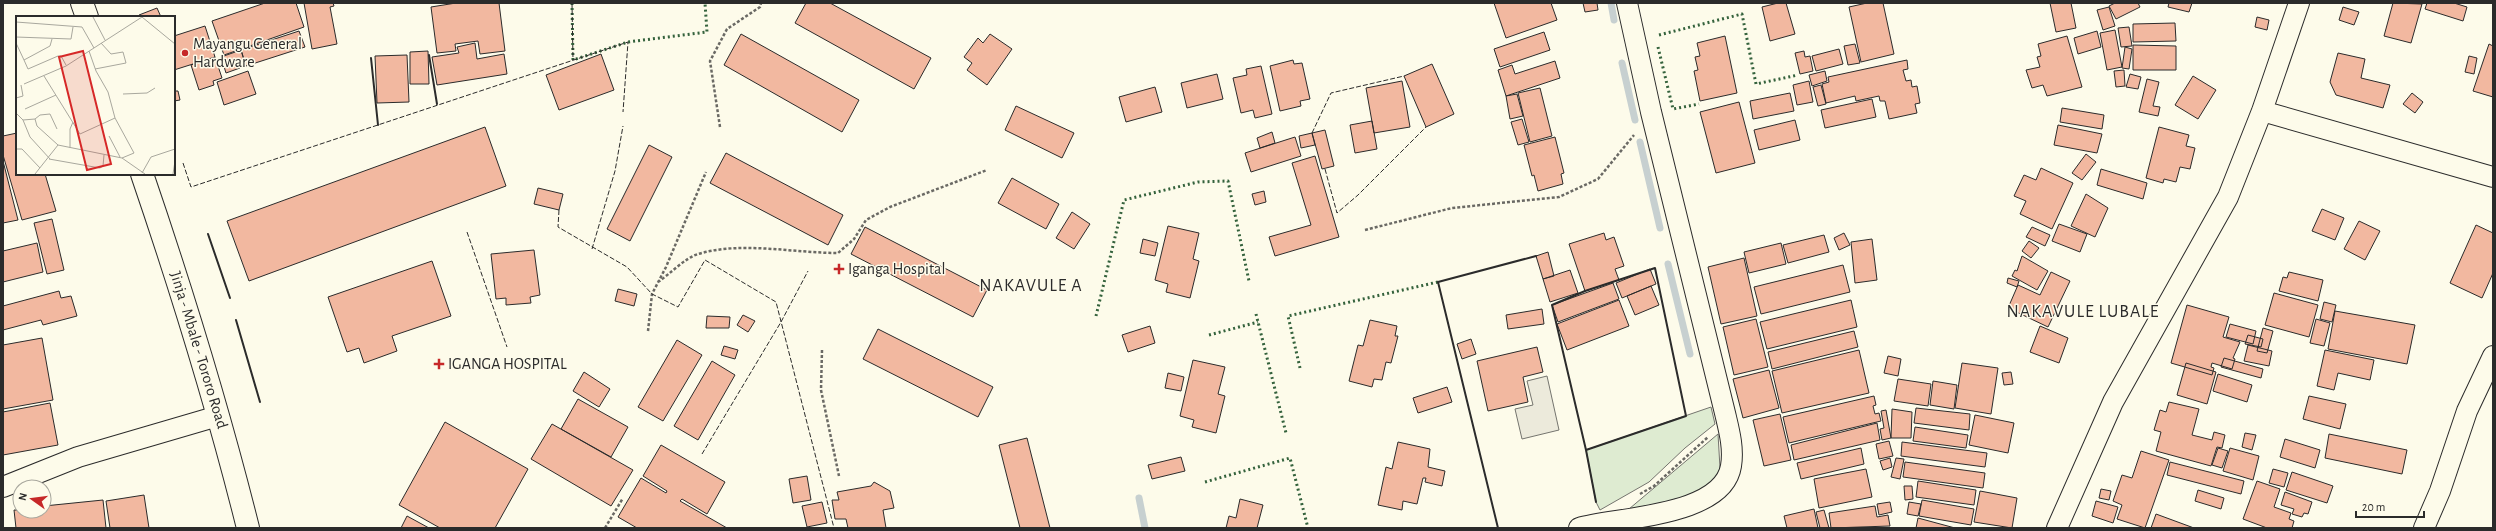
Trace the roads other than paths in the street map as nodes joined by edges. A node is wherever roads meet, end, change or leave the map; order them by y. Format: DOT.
graph roads {
  1 [pos="82,3"];
  2 [pos="1627,3"];
  3 [pos="2299,3"];
  4 [pos="87,16"];
  5 [pos="2262,111"];
  6 [pos="142,175"];
  7 [pos="2493,177"];
  8 [pos="2493,356"];
  9 [pos="218,416"];
  10 [pos="3,487"];
  11 [pos="248,528"];
  12 [pos="1579,528"];
  13 [pos="2057,528"];
  14 [pos="2424,528"];
  1 -- 4 [label="main road"];
  2 -- 12 [label="street"];
  3 -- 5 [label="street"];
  5 -- 7 [label="street"];
  5 -- 13 [label="street"];
  6 -- 9 [label="main road, Jinja - Mbale - Tororo Road"];
  8 -- 14 [label="street"];
  9 -- 10 [label="street"];
  9 -- 11 [label="main road, Jinja - Mbale - Tororo Road"];
}
